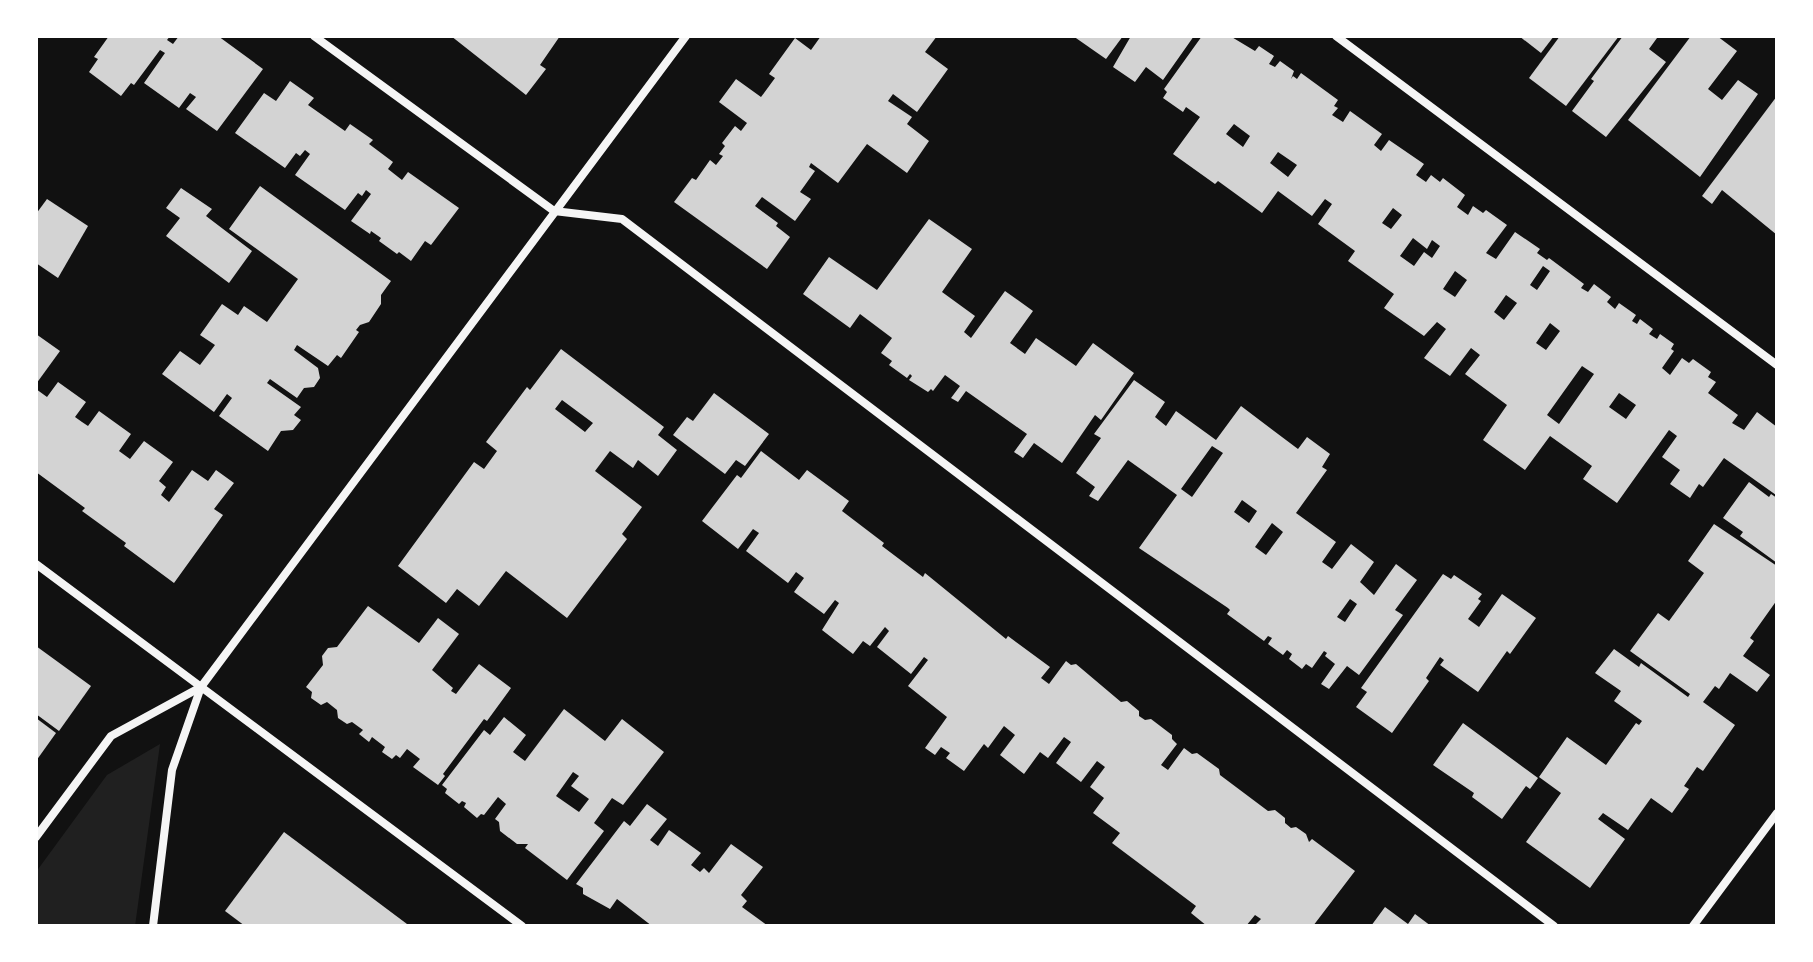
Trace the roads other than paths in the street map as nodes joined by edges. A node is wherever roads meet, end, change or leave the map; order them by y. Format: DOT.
graph roads {
  1 [pos="314,36"];
  2 [pos="686,36"];
  3 [pos="1336,36"];
  4 [pos="554,211"];
  5 [pos="1777,365"];
  6 [pos="36,564"];
  7 [pos="201,687"];
  8 [pos="1777,813"];
  9 [pos="36,837"];
  10 [pos="153,926"];
  11 [pos="522,926"];
  12 [pos="1554,926"];
  13 [pos="1693,926"];
  1 -- 4 [label="street"];
  2 -- 4 [label="street"];
  3 -- 5 [label="street"];
  4 -- 7 [label="street"];
  4 -- 12 [label="street"];
  6 -- 7 [label="street"];
  7 -- 9 [label="street"];
  7 -- 10 [label="street"];
  7 -- 11 [label="street"];
  8 -- 13 [label="street"];
}
